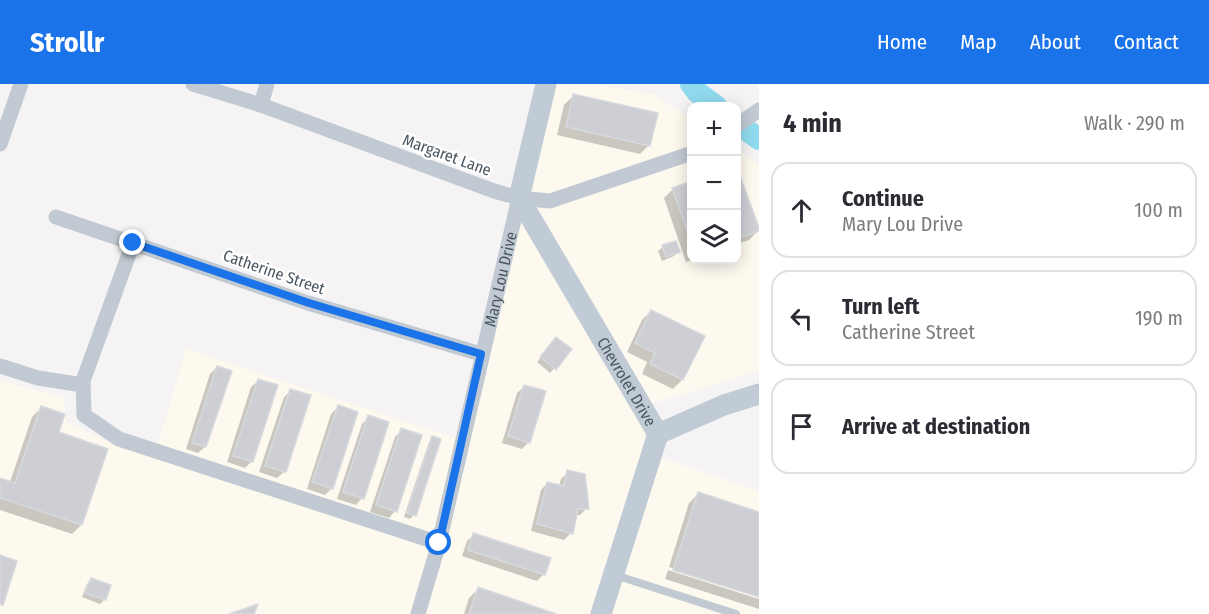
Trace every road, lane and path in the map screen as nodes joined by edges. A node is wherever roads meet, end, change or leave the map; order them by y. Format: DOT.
graph roads {
  1 [pos="21,84"];
  2 [pos="193,84"];
  3 [pos="267,84"];
  4 [pos="546,84"];
  5 [pos="261,105"];
  6 [pos="759,110"];
  7 [pos="741,123"];
  8 [pos="0,144"];
  9 [pos="687,155"];
  10 [pos="519,198"];
  11 [pos="56,217"];
  12 [pos="133,243"];
  13 [pos="481,354"];
  14 [pos="0,366"];
  15 [pos="83,385"];
  16 [pos="759,394"];
  17 [pos="658,434"];
  18 [pos="439,543"];
  19 [pos="613,575"];
  20 [pos="418,614"];
  21 [pos="600,614"];
  22 [pos="736,614"];
  1 -- 8 [label="street"];
  2 -- 5 [label="street, Margaret Lane"];
  3 -- 5 [label="street"];
  4 -- 10 [label="main road, Mary Lou Drive"];
  5 -- 10 [label="street, Margaret Lane"];
  6 -- 7 [label="street"];
  9 -- 10 [label="street, Margaret Lane"];
  10 -- 13 [label="street, Mary Lou Drive"];
  10 -- 17 [label="main road, Chevrolet Drive"];
  11 -- 12 [label="street, Catherine Street"];
  12 -- 13 [label="street, Catherine Street"];
  12 -- 15 [label="street"];
  13 -- 18 [label="street, Mary Lou Drive"];
  14 -- 15 [label="street"];
  15 -- 18 [label="street"];
  16 -- 17 [label="main road"];
  17 -- 19 [label="main road, Chevrolet Drive"];
  18 -- 20 [label="street, Mary Lou Drive"];
  19 -- 21 [label="main road, Chevrolet Drive"];
  19 -- 22 [label="lane"];
}
